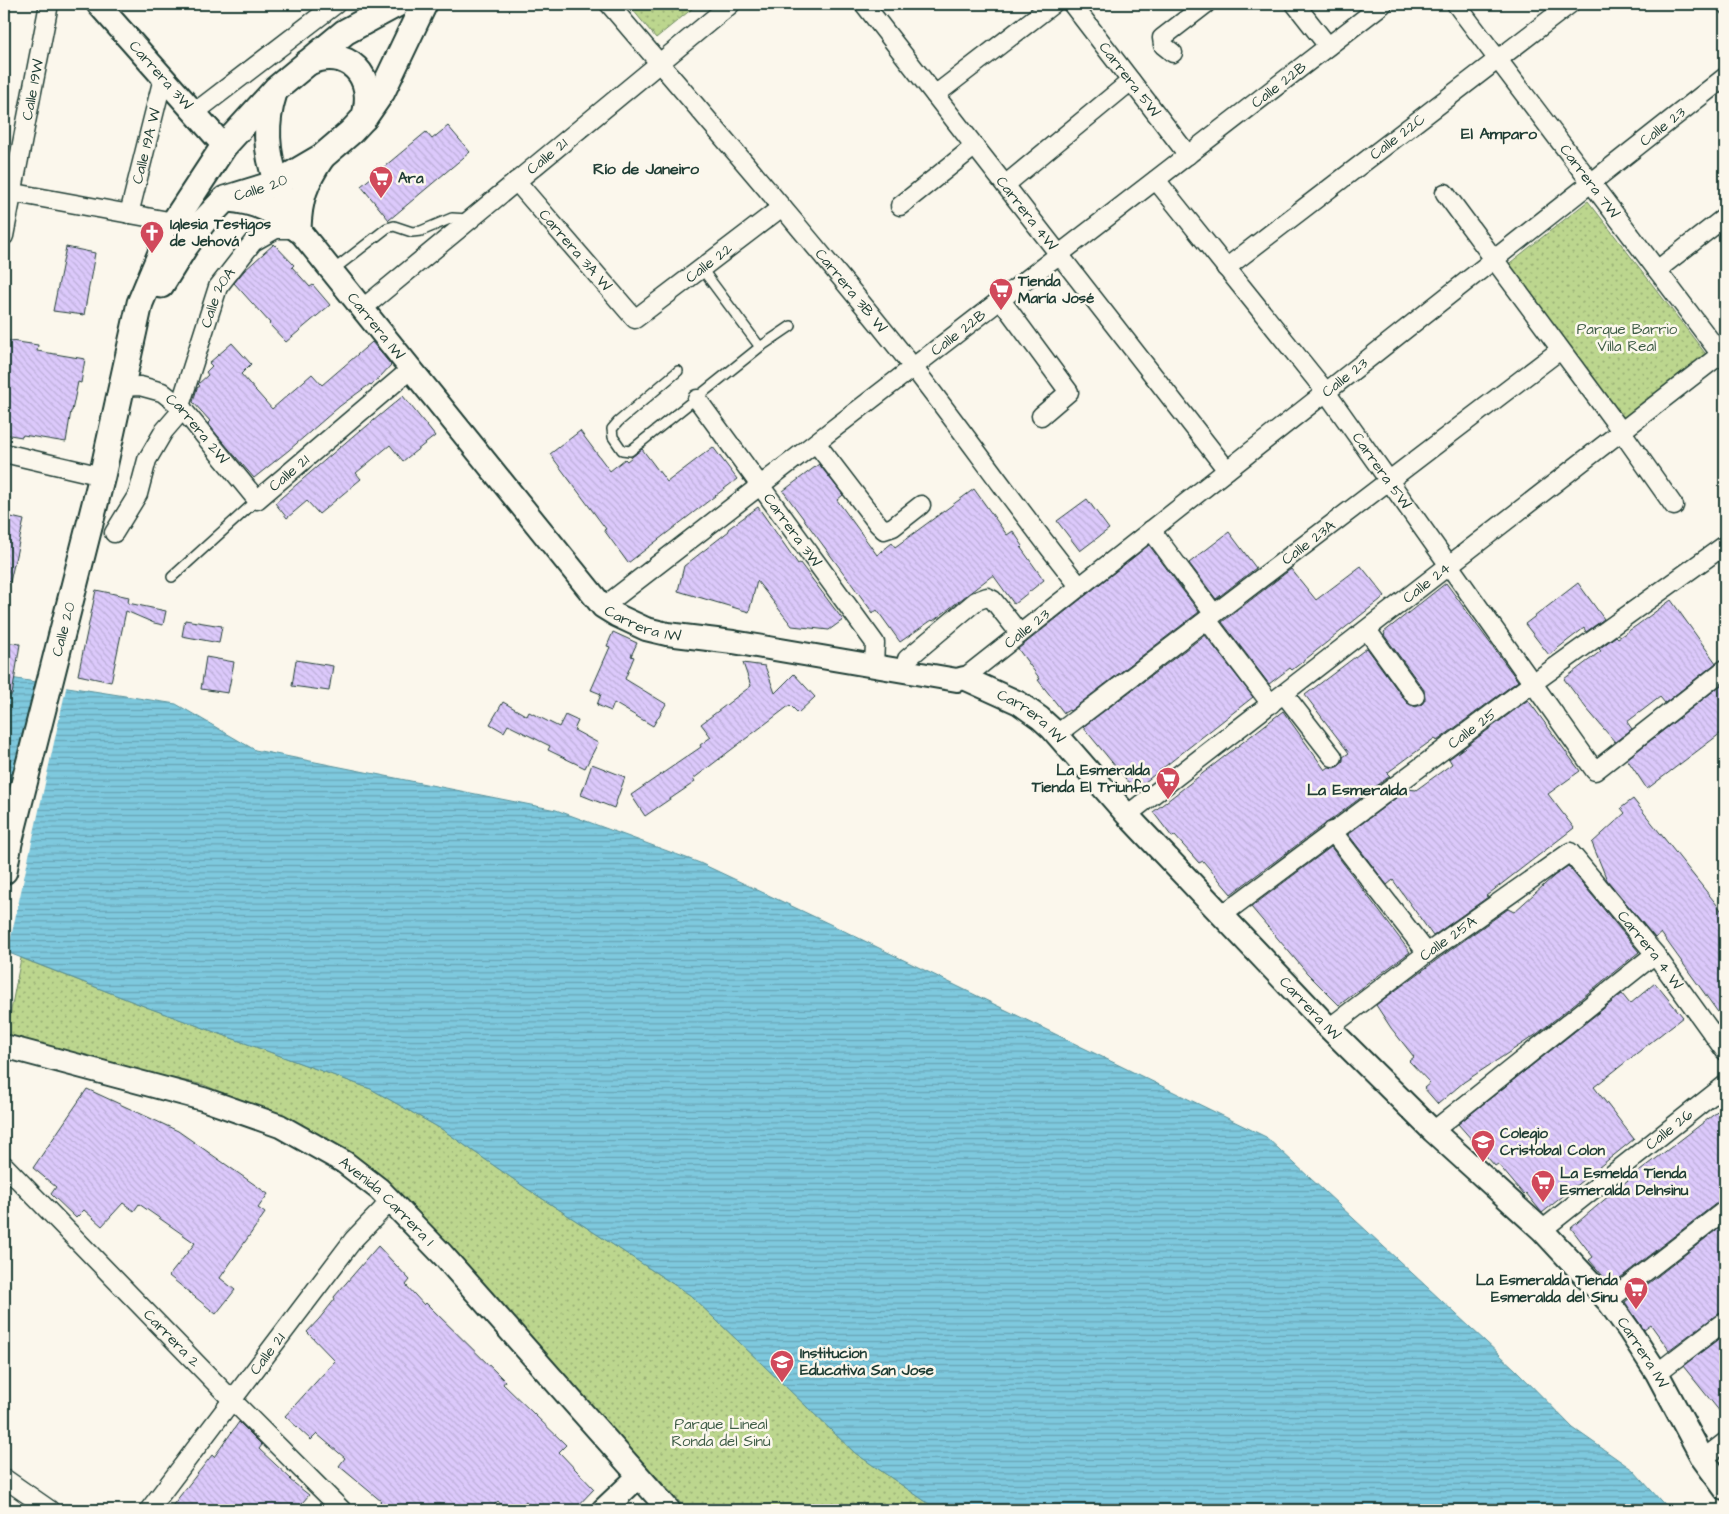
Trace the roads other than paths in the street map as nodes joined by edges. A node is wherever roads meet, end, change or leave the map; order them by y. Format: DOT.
graph roads {
  1 [pos="49,4"];
  2 [pos="98,4"];
  3 [pos="336,4"];
  4 [pos="397,4"];
  5 [pos="424,4"];
  6 [pos="609,4"];
  7 [pos="730,4"];
  8 [pos="864,4"];
  9 [pos="1053,4"];
  10 [pos="1072,4"];
  11 [pos="1206,4"];
  12 [pos="1295,4"];
  13 [pos="1384,4"];
  14 [pos="1456,4"];
  15 [pos="1570,4"];
  16 [pos="1720,4"];
  17 [pos="1725,10"];
  18 [pos="1328,46"];
  19 [pos="1173,53"];
  20 [pos="1498,59"];
  21 [pos="306,63"];
  22 [pos="659,63"];
  23 [pos="1725,77"];
  24 [pos="163,78"];
  25 [pos="1131,81"];
  26 [pos="276,89"];
  27 [pos="935,95"];
  28 [pos="194,113"];
  29 [pos="364,118"];
  30 [pos="224,146"];
  31 [pos="975,146"];
  32 [pos="1188,155"];
  33 [pos="322,156"];
  34 [pos="1156,180"];
  35 [pos="516,182"];
  36 [pos="277,183"];
  37 [pos="1591,183"];
  38 [pos="1005,185"];
  39 [pos="8,192"];
  40 [pos="1445,193"];
  41 [pos="225,198"];
  42 [pos="900,206"];
  43 [pos="782,207"];
  44 [pos="129,214"];
  45 [pos="1725,217"];
  46 [pos="471,219"];
  47 [pos="174,222"];
  48 [pos="298,229"];
  49 [pos="4,236"];
  50 [pos="1059,254"];
  51 [pos="1494,260"];
  52 [pos="1226,268"];
  53 [pos="702,269"];
  54 [pos="1657,270"];
  55 [pos="332,271"];
  56 [pos="1001,300"];
  57 [pos="362,309"];
  58 [pos="635,319"];
  59 [pos="791,326"];
  60 [pos="760,347"];
  61 [pos="1560,350"];
  62 [pos="1724,355"];
  63 [pos="913,367"];
  64 [pos="411,369"];
  65 [pos="678,371"];
  66 [pos="120,387"];
  67 [pos="1326,392"];
  68 [pos="697,399"];
  69 [pos="181,408"];
  70 [pos="1041,416"];
  71 [pos="1622,432"];
  72 [pos="816,443"];
  73 [pos="4,453"];
  74 [pos="1227,470"];
  75 [pos="102,476"];
  76 [pos="1389,481"];
  77 [pos="760,485"];
  78 [pos="257,500"];
  79 [pos="920,505"];
  80 [pos="1674,506"];
  81 [pos="1151,530"];
  82 [pos="114,533"];
  83 [pos="1725,545"];
  84 [pos="1449,565"];
  85 [pos="172,577"];
  86 [pos="1080,587"];
  87 [pos="603,607"];
  88 [pos="1210,617"];
  89 [pos="1367,630"];
  90 [pos="1020,634"];
  91 [pos="874,665"];
  92 [pos="1725,669"];
  93 [pos="905,670"];
  94 [pos="964,678"];
  95 [pos="1533,683"];
  96 [pos="1416,696"];
  97 [pos="1277,699"];
  98 [pos="1057,734"];
  99 [pos="1333,757"];
  100 [pos="1128,816"];
  101 [pos="1332,831"];
  102 [pos="1570,852"];
  103 [pos="4,872"];
  104 [pos="1222,915"];
  105 [pos="1427,953"];
  106 [pos="1655,954"];
  107 [pos="1329,1028"];
  108 [pos="4,1048"];
  109 [pos="1725,1051"];
  110 [pos="1725,1084"];
  111 [pos="1433,1132"];
  112 [pos="4,1166"];
  113 [pos="389,1200"];
  114 [pos="1725,1210"];
  115 [pos="1542,1230"];
  116 [pos="1608,1301"];
  117 [pos="1725,1321"];
  118 [pos="1657,1373"];
  119 [pos="233,1401"];
  120 [pos="1725,1442"];
  121 [pos="1703,1459"];
  122 [pos="638,1476"];
  123 [pos="4,1478"];
  124 [pos="1725,1490"];
  125 [pos="50,1510"];
  126 [pos="149,1510"];
  127 [pos="342,1510"];
  128 [pos="603,1510"];
  129 [pos="669,1510"];
  1 -- 39 [label="street, Calle 19W"];
  2 -- 24 [label="street, Carrera 3W"];
  3 -- 28 [label="street"];
  4 -- 21 [label="main road, Calle 20"];
  5 -- 29 [label="main road, Calle 20"];
  6 -- 22 [label="street, Carrera 3B W"];
  7 -- 22 [label="street, Calle 21"];
  8 -- 27 [label="street, Carrera 4W"];
  9 -- 27 [label="street"];
  10 -- 25 [label="street, Carrera 5W"];
  11 -- 19 [label="street"];
  12 -- 18 [label="street"];
  13 -- 18 [label="street, Calle 22B"];
  14 -- 20 [label="street, Carrera 7W"];
  15 -- 20 [label="street, Calle 22C"];
  16 -- 17 [label="lane"];
  18 -- 32 [label="street, Calle 22B"];
  20 -- 37 [label="street, Carrera 7W"];
  20 -- 52 [label="street, Calle 22C"];
  21 -- 26 [label="main road, Calle 20"];
  21 -- 29 [label="main road"];
  22 -- 35 [label="street, Calle 21"];
  22 -- 43 [label="street, Carrera 3B W"];
  23 -- 37 [label="street, Calle 23"];
  24 -- 28 [label="street, Carrera 3W"];
  24 -- 44 [label="street, Calle 19A W"];
  25 -- 32 [label="street, Carrera 5W"];
  25 -- 38 [label="street"];
  26 -- 30 [label="main road, Calle 20"];
  26 -- 36 [label="main road"];
  27 -- 31 [label="street, Carrera 4W"];
  28 -- 30 [label="street, Carrera 3W"];
  29 -- 33 [label="main road, Calle 20"];
  30 -- 47 [label="main road, Calle 20"];
  31 -- 38 [label="street, Carrera 4W"];
  31 -- 42 [label="street"];
  32 -- 34 [label="street, Calle 22B"];
  33 -- 36 [label="main road, Calle 20"];
  33 -- 48 [label="main road"];
  34 -- 50 [label="street, Calle 22B"];
  34 -- 52 [label="street, Carrera 5W"];
  35 -- 46 [label="street, Calle 21"];
  35 -- 58 [label="street, Carrera 3A W"];
  36 -- 41 [label="main road, Calle 20"];
  36 -- 48 [label="street, Carrera 1W"];
  37 -- 51 [label="street, Calle 23"];
  37 -- 54 [label="street, Carrera 7W"];
  38 -- 50 [label="street, Carrera 4W"];
  39 -- 44 [label="street"];
  39 -- 49 [label="street, Calle 19W"];
  40 -- 51 [label="street"];
  41 -- 48 [label="main road"];
  41 -- 66 [label="main road, Calle 20"];
  43 -- 53 [label="street, Calle 22"];
  43 -- 63 [label="street, Carrera 3B W"];
  44 -- 47 [label="street"];
  45 -- 54 [label="street"];
  46 -- 55 [label="lane"];
  46 -- 57 [label="street, Calle 21"];
  47 -- 66 [label="main road, Calle 20"];
  48 -- 55 [label="street, Carrera 1W"];
  48 -- 69 [label="street, Calle 20A"];
  50 -- 56 [label="street, Calle 22B"];
  50 -- 74 [label="street, Carrera 4W"];
  51 -- 61 [label="street"];
  51 -- 67 [label="street, Calle 23"];
  52 -- 67 [label="street, Carrera 5W"];
  53 -- 58 [label="street, Calle 22"];
  53 -- 60 [label="lane"];
  54 -- 62 [label="street, Carrera 7W"];
  55 -- 57 [label="street, Carrera 1W"];
  56 -- 63 [label="street, Calle 22B"];
  56 -- 70 [label="street"];
  57 -- 64 [label="street, Carrera 1W"];
  59 -- 60 [label="lane"];
  60 -- 68 [label="lane"];
  61 -- 71 [label="street"];
  61 -- 76 [label="street, Calle 23A"];
  62 -- 71 [label="street, Calle 24"];
  63 -- 72 [label="street, Calle 22B"];
  63 -- 86 [label="street, Carrera 3B W"];
  64 -- 78 [label="street, Calle 21"];
  64 -- 87 [label="street, Carrera 1W"];
  65 -- 68 [label="lane"];
  66 -- 69 [label="street, Carrera 2W"];
  66 -- 75 [label="main road, Calle 20"];
  67 -- 74 [label="street, Calle 23"];
  67 -- 76 [label="street, Carrera 5W"];
  68 -- 77 [label="street, Carrera 3W"];
  69 -- 78 [label="street, Carrera 2W"];
  69 -- 82 [label="street"];
  71 -- 80 [label="street"];
  71 -- 84 [label="street, Calle 24"];
  72 -- 77 [label="street, Calle 22B"];
  72 -- 79 [label="street"];
  73 -- 75 [label="street"];
  74 -- 81 [label="street, Calle 23"];
  75 -- 103 [label="main road, Calle 20"];
  76 -- 84 [label="street, Carrera 5W"];
  76 -- 88 [label="street, Calle 23A"];
  77 -- 87 [label="street, Calle 22B"];
  77 -- 91 [label="street, Carrera 3W"];
  78 -- 85 [label="lane"];
  81 -- 86 [label="street, Calle 23"];
  81 -- 88 [label="street"];
  83 -- 95 [label="street, Calle 25"];
  84 -- 89 [label="street, Calle 24"];
  84 -- 95 [label="street, Carrera 5W"];
  86 -- 90 [label="street, Calle 23"];
  87 -- 91 [label="street, Carrera 1W"];
  88 -- 97 [label="street"];
  88 -- 98 [label="street, Calle 23A"];
  89 -- 96 [label="street"];
  89 -- 97 [label="street, Calle 24"];
  90 -- 93 [label="street"];
  90 -- 94 [label="street, Calle 23"];
  91 -- 93 [label="street, Carrera 1W"];
  92 -- 95 [label="street, Carrera 5W"];
  93 -- 94 [label="street, Carrera 1W"];
  94 -- 98 [label="street, Carrera 1W"];
  95 -- 101 [label="street, Calle 25"];
  97 -- 99 [label="street"];
  97 -- 100 [label="street, Calle 24"];
  98 -- 100 [label="street, Carrera 1W"];
  100 -- 104 [label="street, Carrera 1W"];
  101 -- 104 [label="street, Calle 25"];
  101 -- 105 [label="street"];
  102 -- 105 [label="street, Calle 25A"];
  102 -- 106 [label="street, Carrera 4 W"];
  104 -- 107 [label="street, Carrera 1W"];
  105 -- 107 [label="street, Calle 25A"];
  106 -- 109 [label="street, Carrera 4 W"];
  106 -- 111 [label="street"];
  107 -- 111 [label="street, Carrera 1W"];
  108 -- 113 [label="street, Avenida Carrera 1"];
  110 -- 115 [label="street, Calle 26"];
  111 -- 115 [label="street, Carrera 1W"];
  112 -- 119 [label="street, Carrera 2"];
  113 -- 119 [label="street, Calle 21"];
  113 -- 122 [label="street, Avenida Carrera 1"];
  114 -- 116 [label="street"];
  115 -- 116 [label="street, Carrera 1W"];
  116 -- 118 [label="street, Carrera 1W"];
  117 -- 118 [label="street"];
  118 -- 121 [label="street, Carrera 1W"];
  119 -- 126 [label="street, Calle 21"];
  119 -- 127 [label="street, Carrera 2"];
  120 -- 121 [label="street"];
  121 -- 124 [label="street, Carrera 1W"];
  122 -- 128 [label="street"];
  122 -- 129 [label="street, Avenida Carrera 1"];
  123 -- 125 [label="street"];
}
